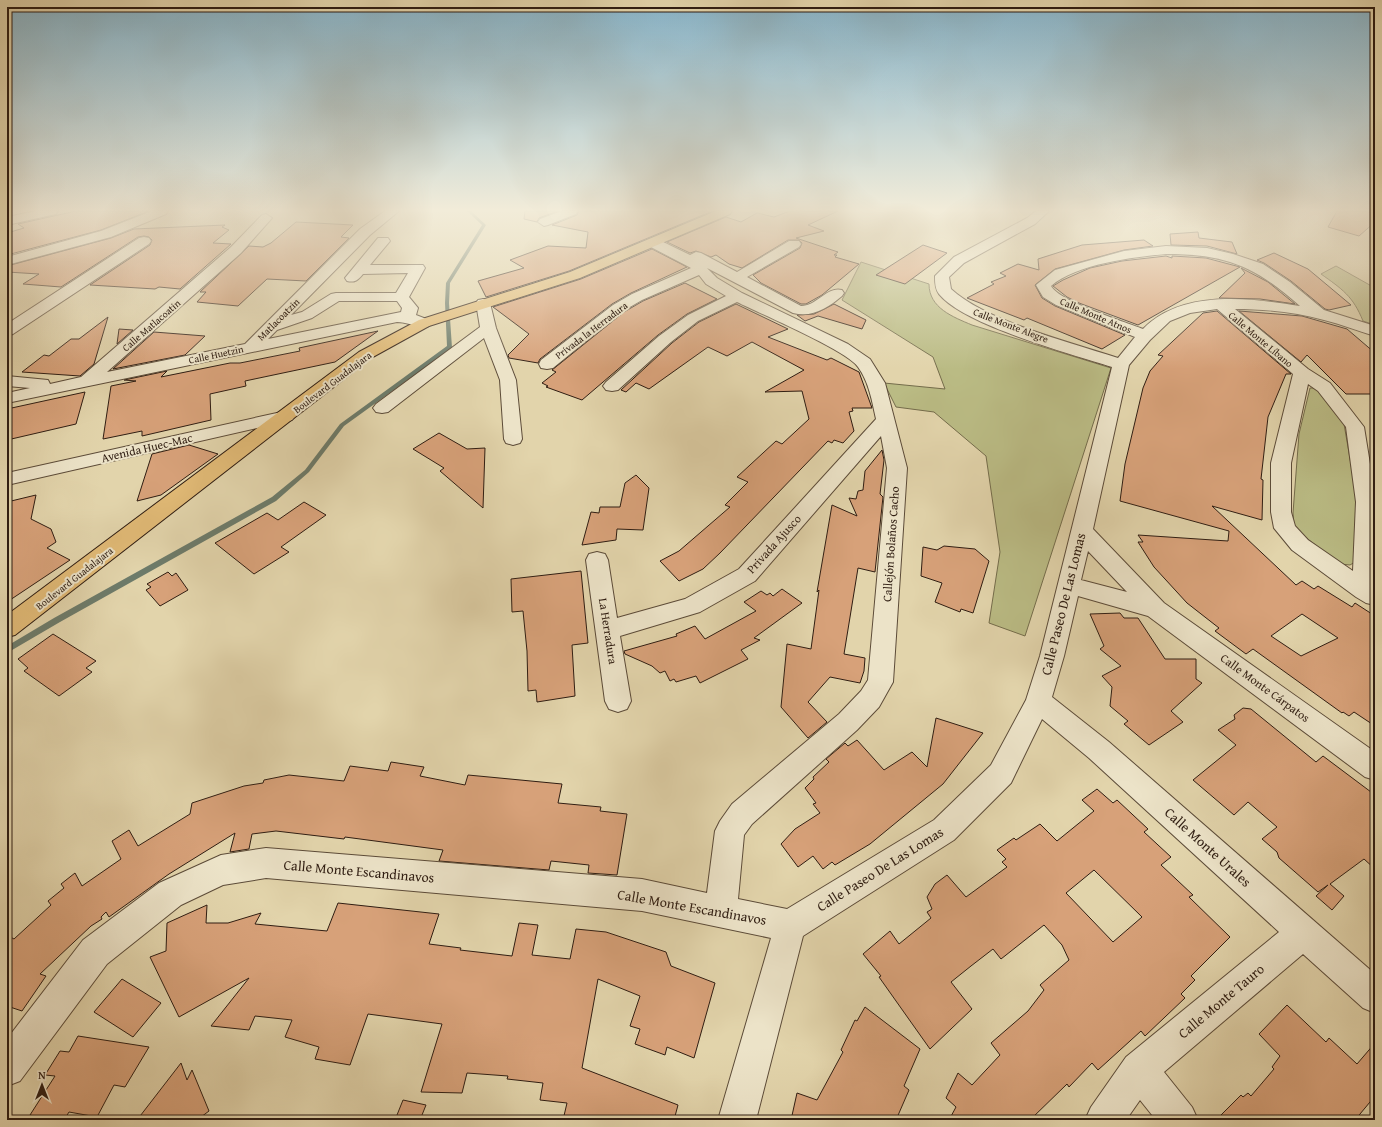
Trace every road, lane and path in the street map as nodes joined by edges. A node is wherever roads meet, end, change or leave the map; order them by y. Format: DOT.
graph roads {
  1 [pos="109,264"];
  2 [pos="221,264"];
  3 [pos="333,264"];
  4 [pos="364,264"];
  5 [pos="603,264"];
  6 [pos="693,264"];
  7 [pos="698,264"];
  8 [pos="767,264"];
  9 [pos="955,264"];
  10 [pos="1090,264"];
  11 [pos="1249,264"];
  12 [pos="701,269"];
  13 [pos="359,270"];
  14 [pos="737,286"];
  15 [pos="837,293"];
  16 [pos="336,297"];
  17 [pos="401,297"];
  18 [pos="483,303"];
  19 [pos="1220,304"];
  20 [pos="1320,314"];
  21 [pos="423,320"];
  22 [pos="270,327"];
  23 [pos="488,328"];
  24 [pos="7,330"];
  25 [pos="1375,331"];
  26 [pos="1144,335"];
  27 [pos="251,347"];
  28 [pos="548,364"];
  29 [pos="1121,365"];
  30 [pos="1302,373"];
  31 [pos="7,381"];
  32 [pos="87,381"];
  33 [pos="63,386"];
  34 [pos="612,386"];
  35 [pos="7,398"];
  36 [pos="382,408"];
  37 [pos="286,416"];
  38 [pos="885,420"];
  39 [pos="512,439"];
  40 [pos="7,479"];
  41 [pos="1081,530"];
  42 [pos="597,560"];
  43 [pos="1068,585"];
  44 [pos="1369,594"];
  45 [pos="1156,609"];
  46 [pos="7,628"];
  47 [pos="609,630"];
  48 [pos="1038,700"];
  49 [pos="618,701"];
  50 [pos="1375,768"];
  51 [pos="721,910"];
  52 [pos="790,926"];
  53 [pos="1304,932"];
  54 [pos="1375,996"];
  55 [pos="7,1068"];
  56 [pos="1139,1070"];
  57 [pos="737,1120"];
  58 [pos="1104,1120"];
  59 [pos="1179,1120"];
  1 -- 24 [label="street"];
  2 -- 32 [label="street, Calle Matlacoatin"];
  3 -- 22 [label="street, Matlacoatzin"];
  4 -- 13 [label="street"];
  5 -- 18 [label="main road, Boulevard Guadalajara"];
  6 -- 12 [label="street, Callejón Bolaños Cacho"];
  7 -- 14 [label="street"];
  8 -- 14 [label="street"];
  9 -- 29 [label="street, Calle Monte Alegre"];
  10 -- 26 [label="street, Calle Monte Atnos"];
  11 -- 20 [label="street, Calle Monte Atnos"];
  12 -- 14 [label="street, Callejón Bolaños Cacho"];
  12 -- 28 [label="street, Privada la Herradura"];
  13 -- 16 [label="street"];
  13 -- 17 [label="street"];
  14 -- 15 [label="street"];
  14 -- 34 [label="street"];
  14 -- 38 [label="street, Callejón Bolaños Cacho"];
  16 -- 17 [label="street"];
  16 -- 22 [label="street"];
  17 -- 21 [label="street"];
  18 -- 21 [label="main road, Boulevard Guadalajara"];
  18 -- 23 [label="street"];
  19 -- 20 [label="street, Calle Paseo De Las Lomas"];
  19 -- 26 [label="street, Calle Paseo De Las Lomas"];
  19 -- 30 [label="street, Calle Monte Líbano"];
  20 -- 25 [label="street"];
  21 -- 27 [label="street, Calle Huetzin"];
  21 -- 37 [label="main road, Boulevard Guadalajara"];
  22 -- 27 [label="street, Matlacoatzin"];
  23 -- 36 [label="street"];
  23 -- 39 [label="street"];
  26 -- 29 [label="street, Calle Paseo De Las Lomas"];
  27 -- 32 [label="street, Calle Huetzin"];
  29 -- 41 [label="street, Calle Paseo De Las Lomas"];
  30 -- 44 [label="street, Calle Monte Líbano"];
  30 -- 44 [label="street, Calle Monte Líbano"];
  31 -- 33 [label="street"];
  32 -- 33 [label="street, Calle Huetzin"];
  33 -- 35 [label="street, Calle Huetzin"];
  37 -- 40 [label="street, Avenida Huec-Mac"];
  37 -- 46 [label="main road, Boulevard Guadalajara"];
  38 -- 47 [label="street, Privada Ajusco"];
  38 -- 51 [label="street, Callejón Bolaños Cacho"];
  41 -- 43 [label="street, Calle Paseo De Las Lomas"];
  41 -- 45 [label="street"];
  42 -- 47 [label="street, La Herradura"];
  43 -- 45 [label="street"];
  43 -- 48 [label="street, Calle Paseo De Las Lomas"];
  45 -- 50 [label="street, Calle Monte Cárpatos"];
  47 -- 49 [label="street, La Herradura"];
  48 -- 52 [label="street, Calle Paseo De Las Lomas"];
  48 -- 53 [label="street, Calle Monte Urales"];
  51 -- 52 [label="street, Calle Monte Escandinavos"];
  51 -- 55 [label="street, Calle Monte Escandinavos"];
  52 -- 57 [label="street"];
  53 -- 54 [label="street, Calle Monte Urales"];
  53 -- 56 [label="street, Calle Monte Tauro"];
  56 -- 58 [label="street, Calle Monte Tauro"];
  56 -- 59 [label="street"];
}
